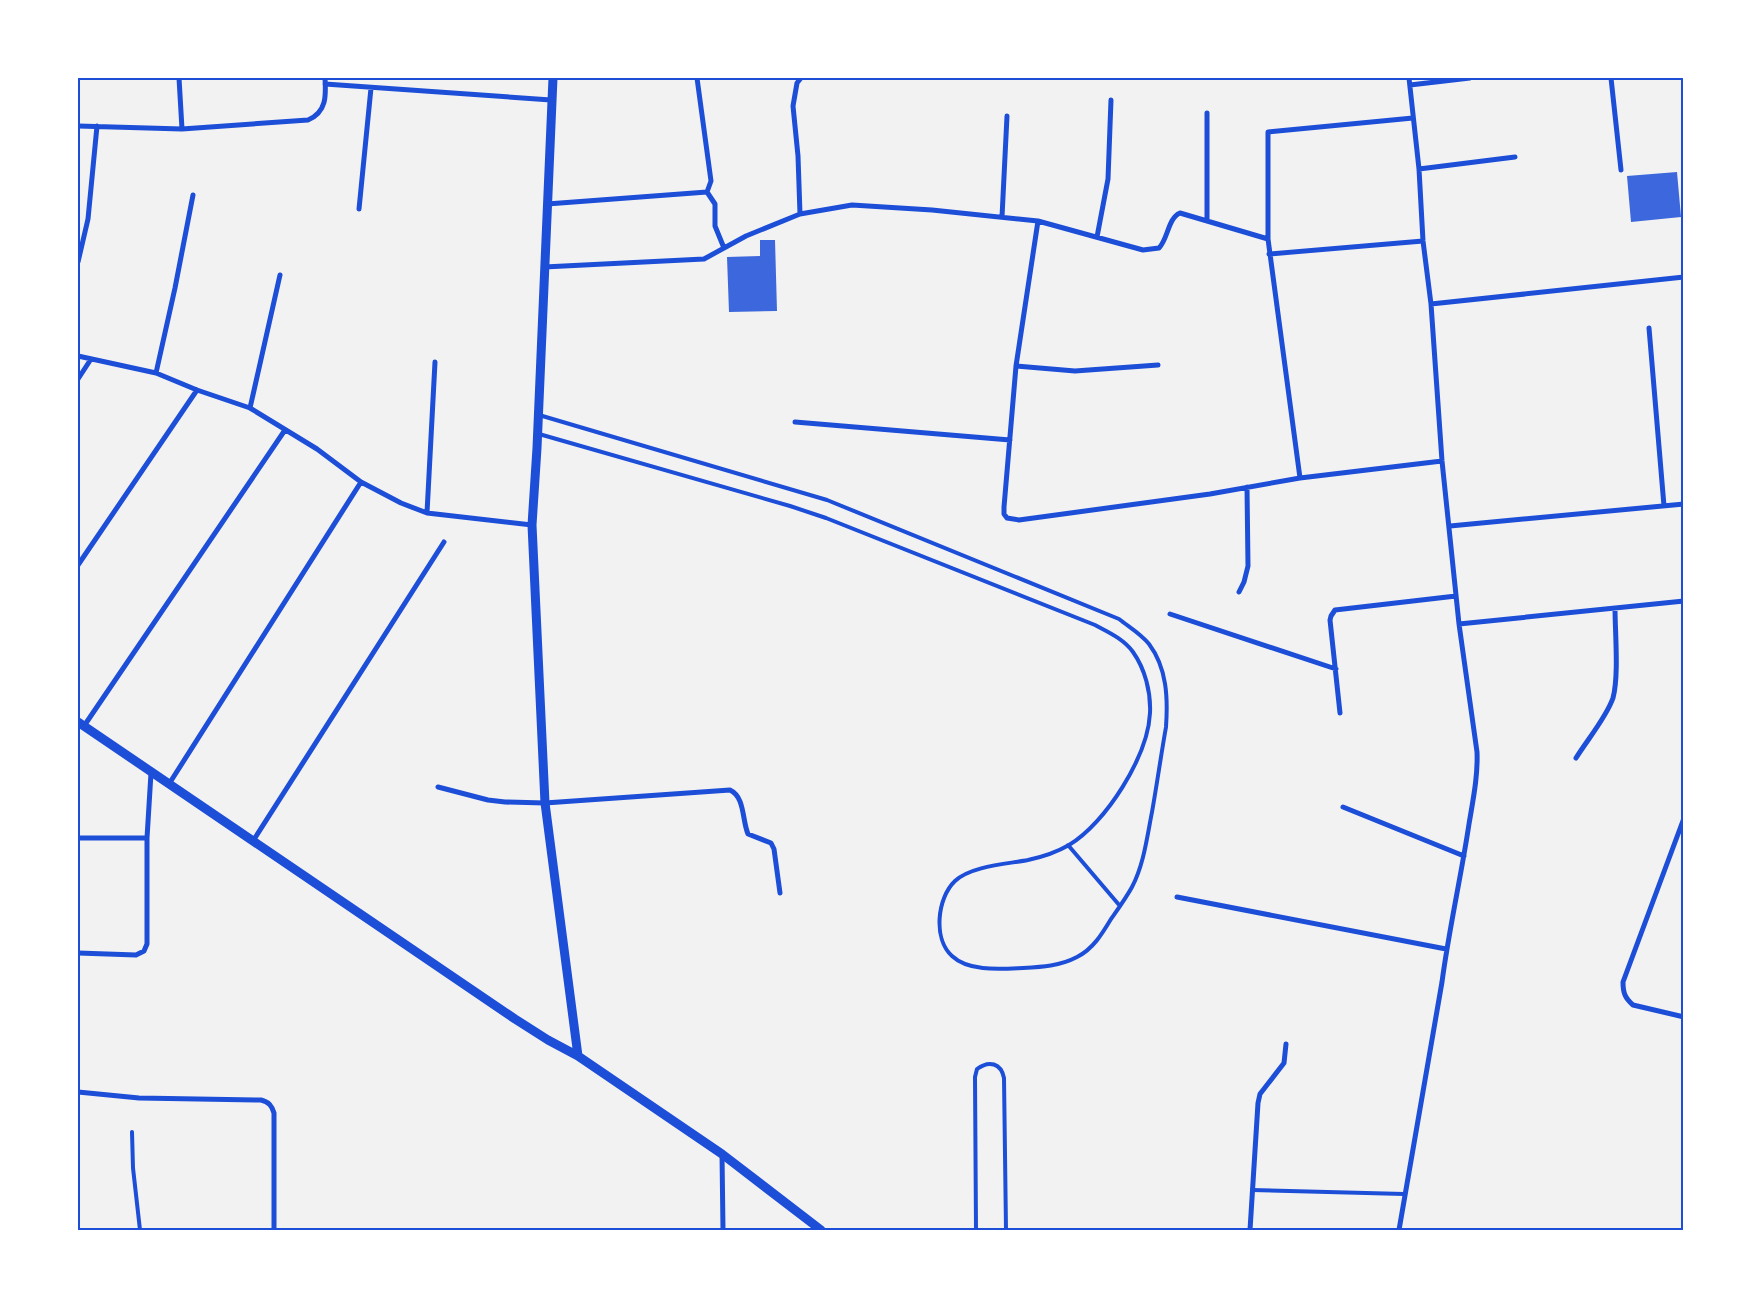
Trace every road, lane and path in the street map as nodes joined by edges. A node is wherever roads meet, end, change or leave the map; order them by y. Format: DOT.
graph roads {
  1 [pos="179,78"];
  2 [pos="325,78"];
  3 [pos="553,78"];
  4 [pos="697,78"];
  5 [pos="801,78"];
  6 [pos="1409,78"];
  7 [pos="1470,78"];
  8 [pos="1611,78"];
  9 [pos="325,84"];
  10 [pos="1410,85"];
  11 [pos="371,88"];
  12 [pos="551,100"];
  13 [pos="1111,100"];
  14 [pos="1207,113"];
  15 [pos="1007,116"];
  16 [pos="1414,118"];
  17 [pos="78,126"];
  18 [pos="97,126"];
  19 [pos="182,130"];
  20 [pos="1515,157"];
  21 [pos="1419,168"];
  22 [pos="1621,170"];
  23 [pos="707,192"];
  24 [pos="193,195"];
  25 [pos="547,204"];
  26 [pos="359,209"];
  27 [pos="800,214"];
  28 [pos="1002,217"];
  29 [pos="1038,220"];
  30 [pos="1208,221"];
  31 [pos="1097,237"];
  32 [pos="1268,239"];
  33 [pos="1423,242"];
  34 [pos="724,248"];
  35 [pos="1270,254"];
  36 [pos="78,262"];
  37 [pos="544,267"];
  38 [pos="280,275"];
  39 [pos="1684,277"];
  40 [pos="1431,304"];
  41 [pos="1649,328"];
  42 [pos="78,356"];
  43 [pos="91,358"];
  44 [pos="435,362"];
  45 [pos="1158,365"];
  46 [pos="1016,366"];
  47 [pos="156,373"];
  48 [pos="78,379"];
  49 [pos="197,390"];
  50 [pos="250,408"];
  51 [pos="539,415"];
  52 [pos="795,422"];
  53 [pos="285,430"];
  54 [pos="538,434"];
  55 [pos="1010,440"];
  56 [pos="1442,461"];
  57 [pos="1300,478"];
  58 [pos="361,482"];
  59 [pos="1247,487"];
  60 [pos="1684,504"];
  61 [pos="1664,506"];
  62 [pos="427,513"];
  63 [pos="532,525"];
  64 [pos="1450,526"];
  65 [pos="444,542"];
  66 [pos="78,565"];
  67 [pos="1239,592"];
  68 [pos="1456,596"];
  69 [pos="1684,601"];
  70 [pos="1615,608"];
  71 [pos="1170,614"];
  72 [pos="1459,624"];
  73 [pos="1336,669"];
  74 [pos="1340,713"];
  75 [pos="81,724"];
  76 [pos="1576,758"];
  77 [pos="152,774"];
  78 [pos="169,784"];
  79 [pos="438,787"];
  80 [pos="545,803"];
  81 [pos="1343,808"];
  82 [pos="1684,818"];
  83 [pos="78,838"];
  84 [pos="147,838"];
  85 [pos="252,842"];
  86 [pos="1068,846"];
  87 [pos="1464,856"];
  88 [pos="780,893"];
  89 [pos="1178,897"];
  90 [pos="1120,906"];
  91 [pos="1446,949"];
  92 [pos="78,953"];
  93 [pos="1684,1017"];
  94 [pos="1286,1044"];
  95 [pos="578,1056"];
  96 [pos="78,1092"];
  97 [pos="132,1132"];
  98 [pos="722,1154"];
  99 [pos="1252,1190"];
  100 [pos="1404,1194"];
  101 [pos="140,1230"];
  102 [pos="274,1230"];
  103 [pos="723,1230"];
  104 [pos="821,1230"];
  105 [pos="976,1230"];
  106 [pos="1006,1230"];
  107 [pos="1250,1230"];
  108 [pos="1399,1230"];
  1 -- 19 [label="street"];
  2 -- 9 [label="street"];
  3 -- 12 [label="street"];
  4 -- 23 [label="street"];
  5 -- 27 [label="street"];
  6 -- 10 [label="street"];
  7 -- 10 [label="street"];
  8 -- 22 [label="street"];
  9 -- 11 [label="street"];
  9 -- 19 [label="street"];
  10 -- 16 [label="street"];
  11 -- 12 [label="street"];
  11 -- 26 [label="street"];
  12 -- 25 [label="street"];
  13 -- 31 [label="street"];
  14 -- 30 [label="street"];
  15 -- 28 [label="street"];
  16 -- 21 [label="street"];
  16 -- 32 [label="street"];
  17 -- 18 [label="street"];
  18 -- 19 [label="street"];
  18 -- 36 [label="street"];
  20 -- 21 [label="street"];
  21 -- 33 [label="street"];
  23 -- 25 [label="street"];
  23 -- 34 [label="street"];
  24 -- 47 [label="street"];
  25 -- 37 [label="street"];
  27 -- 28 [label="street"];
  27 -- 34 [label="street"];
  28 -- 29 [label="street"];
  29 -- 31 [label="street"];
  29 -- 46 [label="street"];
  30 -- 31 [label="street"];
  30 -- 32 [label="street"];
  32 -- 35 [label="street"];
  33 -- 35 [label="street"];
  33 -- 40 [label="street"];
  34 -- 37 [label="street"];
  35 -- 57 [label="street"];
  37 -- 51 [label="street"];
  38 -- 50 [label="street"];
  39 -- 40 [label="street"];
  40 -- 56 [label="street"];
  41 -- 61 [label="street"];
  42 -- 43 [label="street"];
  43 -- 47 [label="street"];
  43 -- 48 [label="street"];
  44 -- 62 [label="street"];
  45 -- 46 [label="street"];
  46 -- 55 [label="street"];
  47 -- 49 [label="street"];
  49 -- 50 [label="street"];
  49 -- 66 [label="street"];
  50 -- 53 [label="street"];
  51 -- 54 [label="street"];
  51 -- 90 [label="lane"];
  52 -- 55 [label="street"];
  53 -- 58 [label="street"];
  53 -- 75 [label="street"];
  54 -- 63 [label="street"];
  54 -- 86 [label="lane"];
  55 -- 59 [label="street"];
  56 -- 57 [label="street"];
  56 -- 64 [label="street"];
  57 -- 59 [label="street"];
  58 -- 62 [label="street"];
  58 -- 78 [label="street"];
  59 -- 67 [label="street"];
  60 -- 61 [label="street"];
  61 -- 64 [label="street"];
  62 -- 63 [label="street"];
  63 -- 80 [label="street"];
  64 -- 68 [label="street"];
  65 -- 85 [label="street"];
  68 -- 72 [label="street"];
  68 -- 73 [label="street"];
  69 -- 70 [label="street"];
  70 -- 72 [label="street"];
  70 -- 76 [label="street"];
  71 -- 73 [label="street"];
  72 -- 87 [label="street"];
  73 -- 74 [label="street"];
  75 -- 77 [label="street"];
  77 -- 78 [label="street"];
  77 -- 84 [label="street"];
  78 -- 85 [label="street"];
  79 -- 80 [label="street"];
  80 -- 88 [label="street"];
  80 -- 95 [label="street"];
  81 -- 87 [label="street"];
  82 -- 93 [label="street"];
  83 -- 84 [label="street"];
  84 -- 92 [label="street"];
  85 -- 95 [label="street"];
  86 -- 90 [label="lane"];
  86 -- 90 [label="lane"];
  87 -- 91 [label="street"];
  89 -- 91 [label="street"];
  91 -- 100 [label="street"];
  94 -- 99 [label="street"];
  95 -- 98 [label="street"];
  96 -- 102 [label="street"];
  97 -- 101 [label="lane"];
  98 -- 103 [label="street"];
  98 -- 104 [label="street"];
  99 -- 100 [label="lane"];
  99 -- 107 [label="street"];
  100 -- 108 [label="street"];
  105 -- 106 [label="lane"];
}
